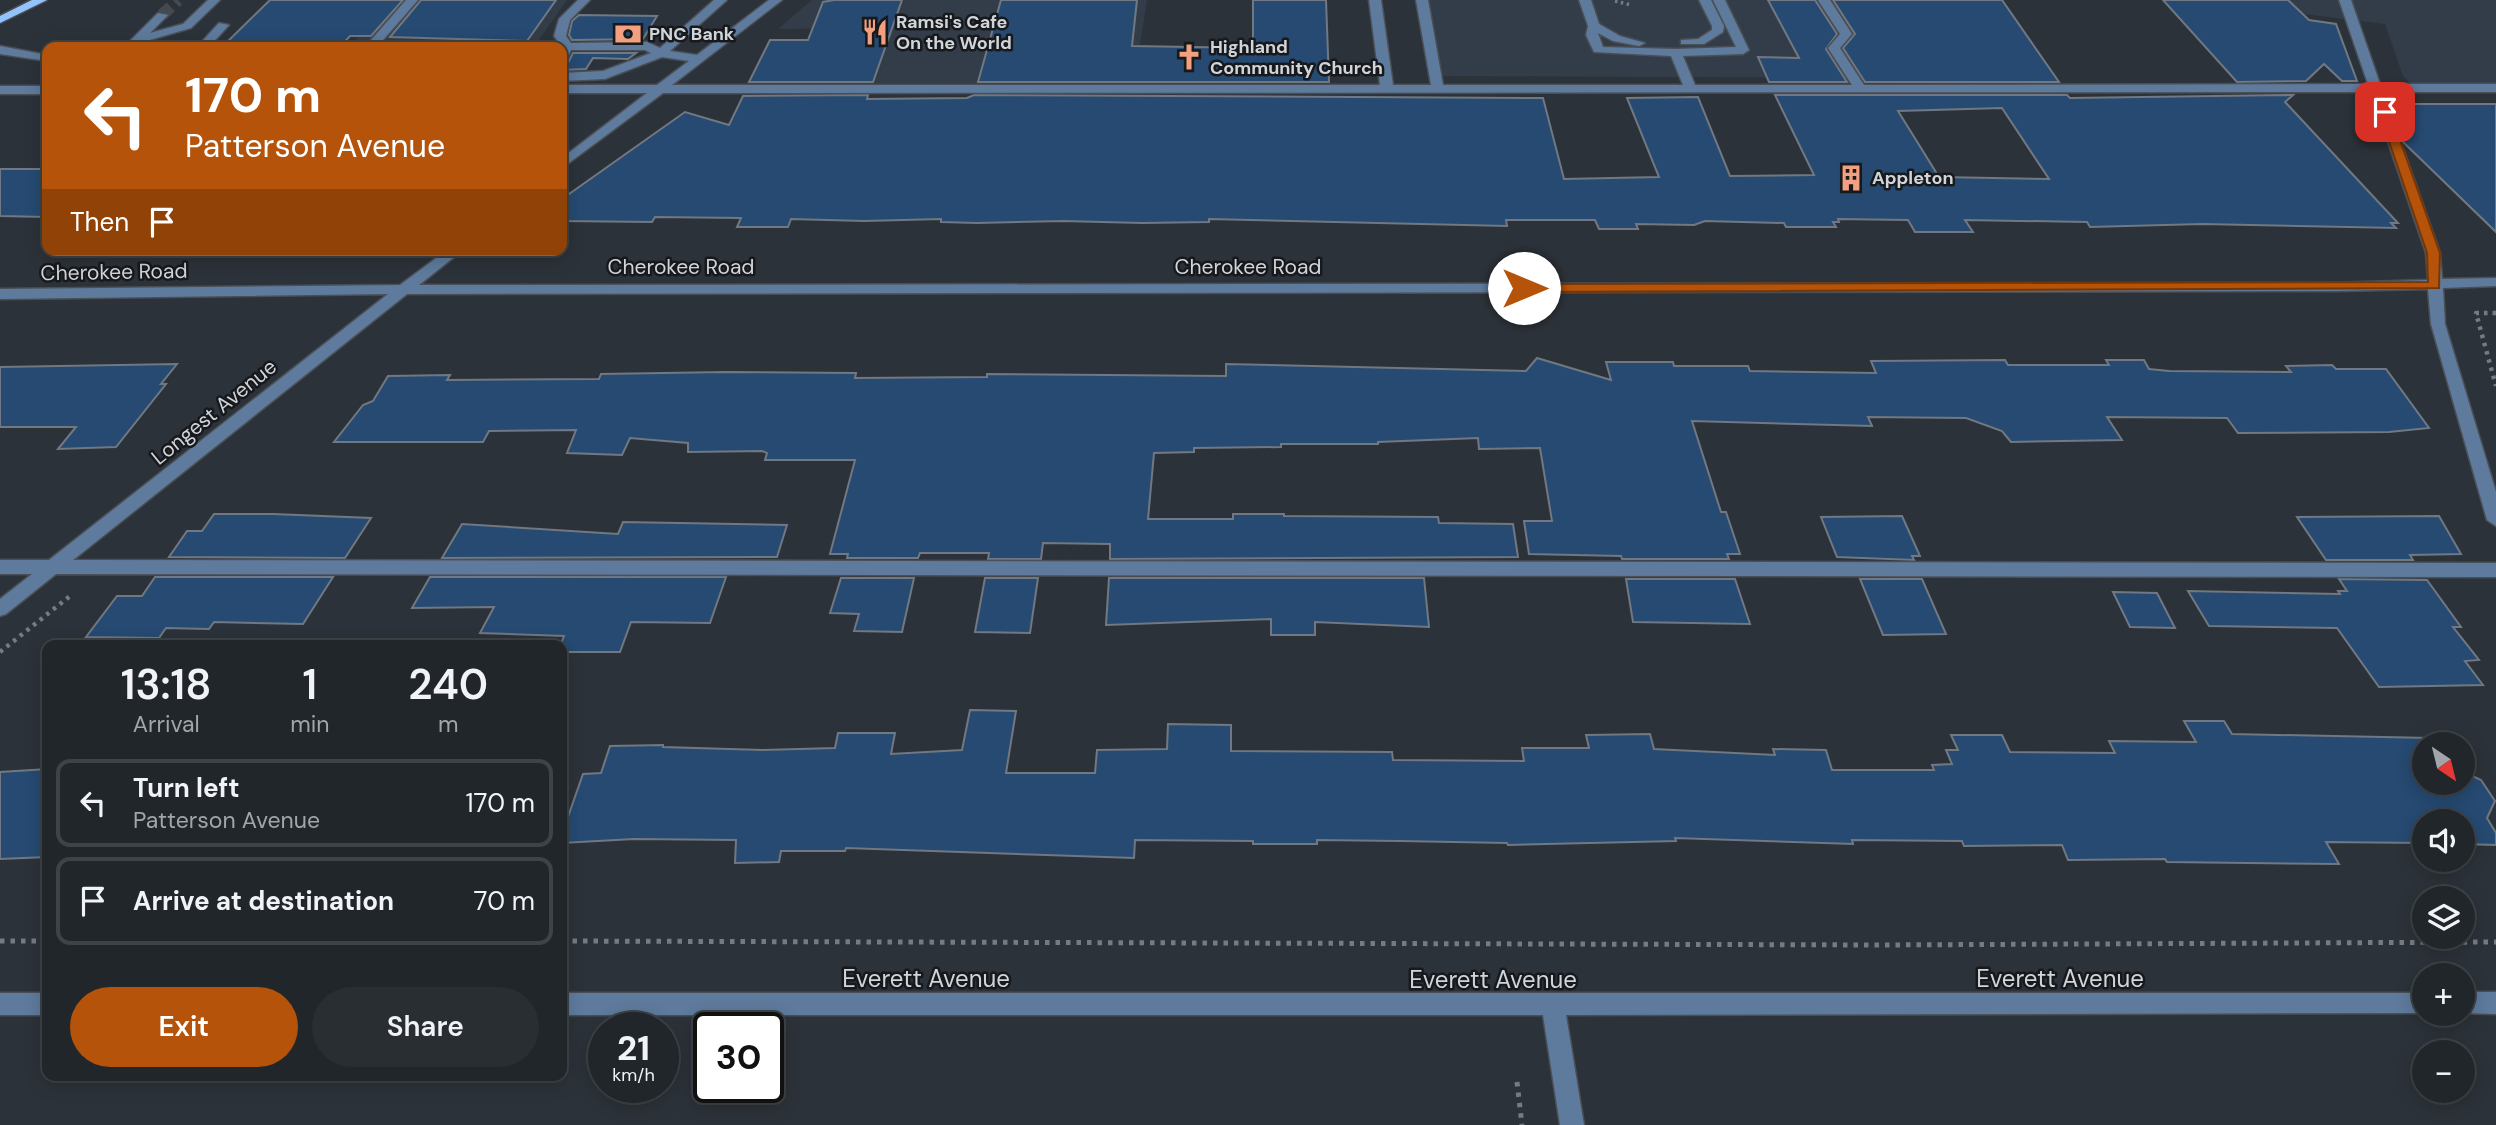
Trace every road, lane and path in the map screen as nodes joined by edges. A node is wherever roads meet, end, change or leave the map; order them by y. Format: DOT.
graph roads {
  1 [pos="41,0"];
  2 [pos="215,0"];
  3 [pos="412,0"];
  4 [pos="584,0"];
  5 [pos="721,0"];
  6 [pos="776,0"];
  7 [pos="1375,0"];
  8 [pos="1422,0"];
  9 [pos="1585,0"];
  10 [pos="1608,0"];
  11 [pos="1705,0"];
  12 [pos="1719,0"];
  13 [pos="1824,0"];
  14 [pos="2345,0"];
  15 [pos="1631,5"];
  16 [pos="162,15"];
  17 [pos="0,20"];
  18 [pos="223,25"];
  19 [pos="1594,26"];
  20 [pos="135,42"];
  21 [pos="139,42"];
  22 [pos="208,42"];
  23 [pos="375,42"];
  24 [pos="561,42"];
  25 [pos="0,50"];
  26 [pos="567,53"];
  27 [pos="662,53"];
  28 [pos="1676,53"];
  29 [pos="42,57"];
  30 [pos="700,59"];
  31 [pos="567,77"];
  32 [pos="2496,88"];
  33 [pos="567,89"];
  34 [pos="662,89"];
  35 [pos="1387,89"];
  36 [pos="1438,89"];
  37 [pos="1691,89"];
  38 [pos="1861,89"];
  39 [pos="2377,89"];
  40 [pos="0,90"];
  41 [pos="42,90"];
  42 [pos="567,160"];
  43 [pos="448,256"];
  44 [pos="2496,282"];
  45 [pos="2435,286"];
  46 [pos="405,289"];
  47 [pos="0,295"];
  48 [pos="2496,313"];
  49 [pos="2496,386"];
  50 [pos="2496,520"];
  51 [pos="0,567"];
  52 [pos="52,568"];
  53 [pos="2496,570"];
  54 [pos="0,609"];
  55 [pos="0,941"];
  56 [pos="42,941"];
  57 [pos="567,941"];
  58 [pos="2496,942"];
  59 [pos="2412,1003"];
  60 [pos="2475,1003"];
  61 [pos="2496,1003"];
  62 [pos="0,1004"];
  63 [pos="42,1004"];
  64 [pos="567,1004"];
  65 [pos="1553,1005"];
  66 [pos="1517,1082"];
  67 [pos="1522,1125"];
  68 [pos="1572,1125"];
  1 -- 17 [label="main road"];
  2 -- 21 [label="street"];
  3 -- 23 [label="street"];
  4 -- 24 [label="street"];
  5 -- 27 [label="street"];
  6 -- 30 [label="street"];
  7 -- 35 [label="street"];
  8 -- 36 [label="street"];
  9 -- 19 [label="street"];
  10 -- 15 [label="path"];
  11 -- 19 [label="street"];
  12 -- 28 [label="street"];
  13 -- 38 [label="street"];
  14 -- 39 [label="street"];
  16 -- 20 [label="street"];
  18 -- 22 [label="street"];
  19 -- 28 [label="street"];
  25 -- 29 [label="street"];
  26 -- 27 [label="street"];
  27 -- 30 [label="street"];
  27 -- 31 [label="street"];
  28 -- 37 [label="street"];
  30 -- 34 [label="street"];
  32 -- 39 [label="street"];
  33 -- 34 [label="street"];
  34 -- 35 [label="street"];
  34 -- 42 [label="street"];
  35 -- 36 [label="street"];
  36 -- 37 [label="street"];
  37 -- 38 [label="street"];
  38 -- 39 [label="street"];
  39 -- 45 [label="street"];
  40 -- 41 [label="street"];
  43 -- 46 [label="street, Longest Avenue"];
  44 -- 45 [label="street, Cherokee Road"];
  45 -- 46 [label="street, Cherokee Road"];
  45 -- 50 [label="street"];
  46 -- 47 [label="street, Cherokee Road"];
  46 -- 52 [label="street, Longest Avenue"];
  48 -- 49 [label="path"];
  51 -- 52 [label="street"];
  52 -- 53 [label="street"];
  52 -- 54 [label="street, Longest Avenue"];
  55 -- 56 [label="path"];
  57 -- 58 [label="path"];
  59 -- 65 [label="street, Everett Avenue"];
  60 -- 61 [label="street"];
  62 -- 63 [label="street"];
  64 -- 65 [label="street, Everett Avenue"];
  65 -- 68 [label="street"];
  66 -- 67 [label="path"];
}
